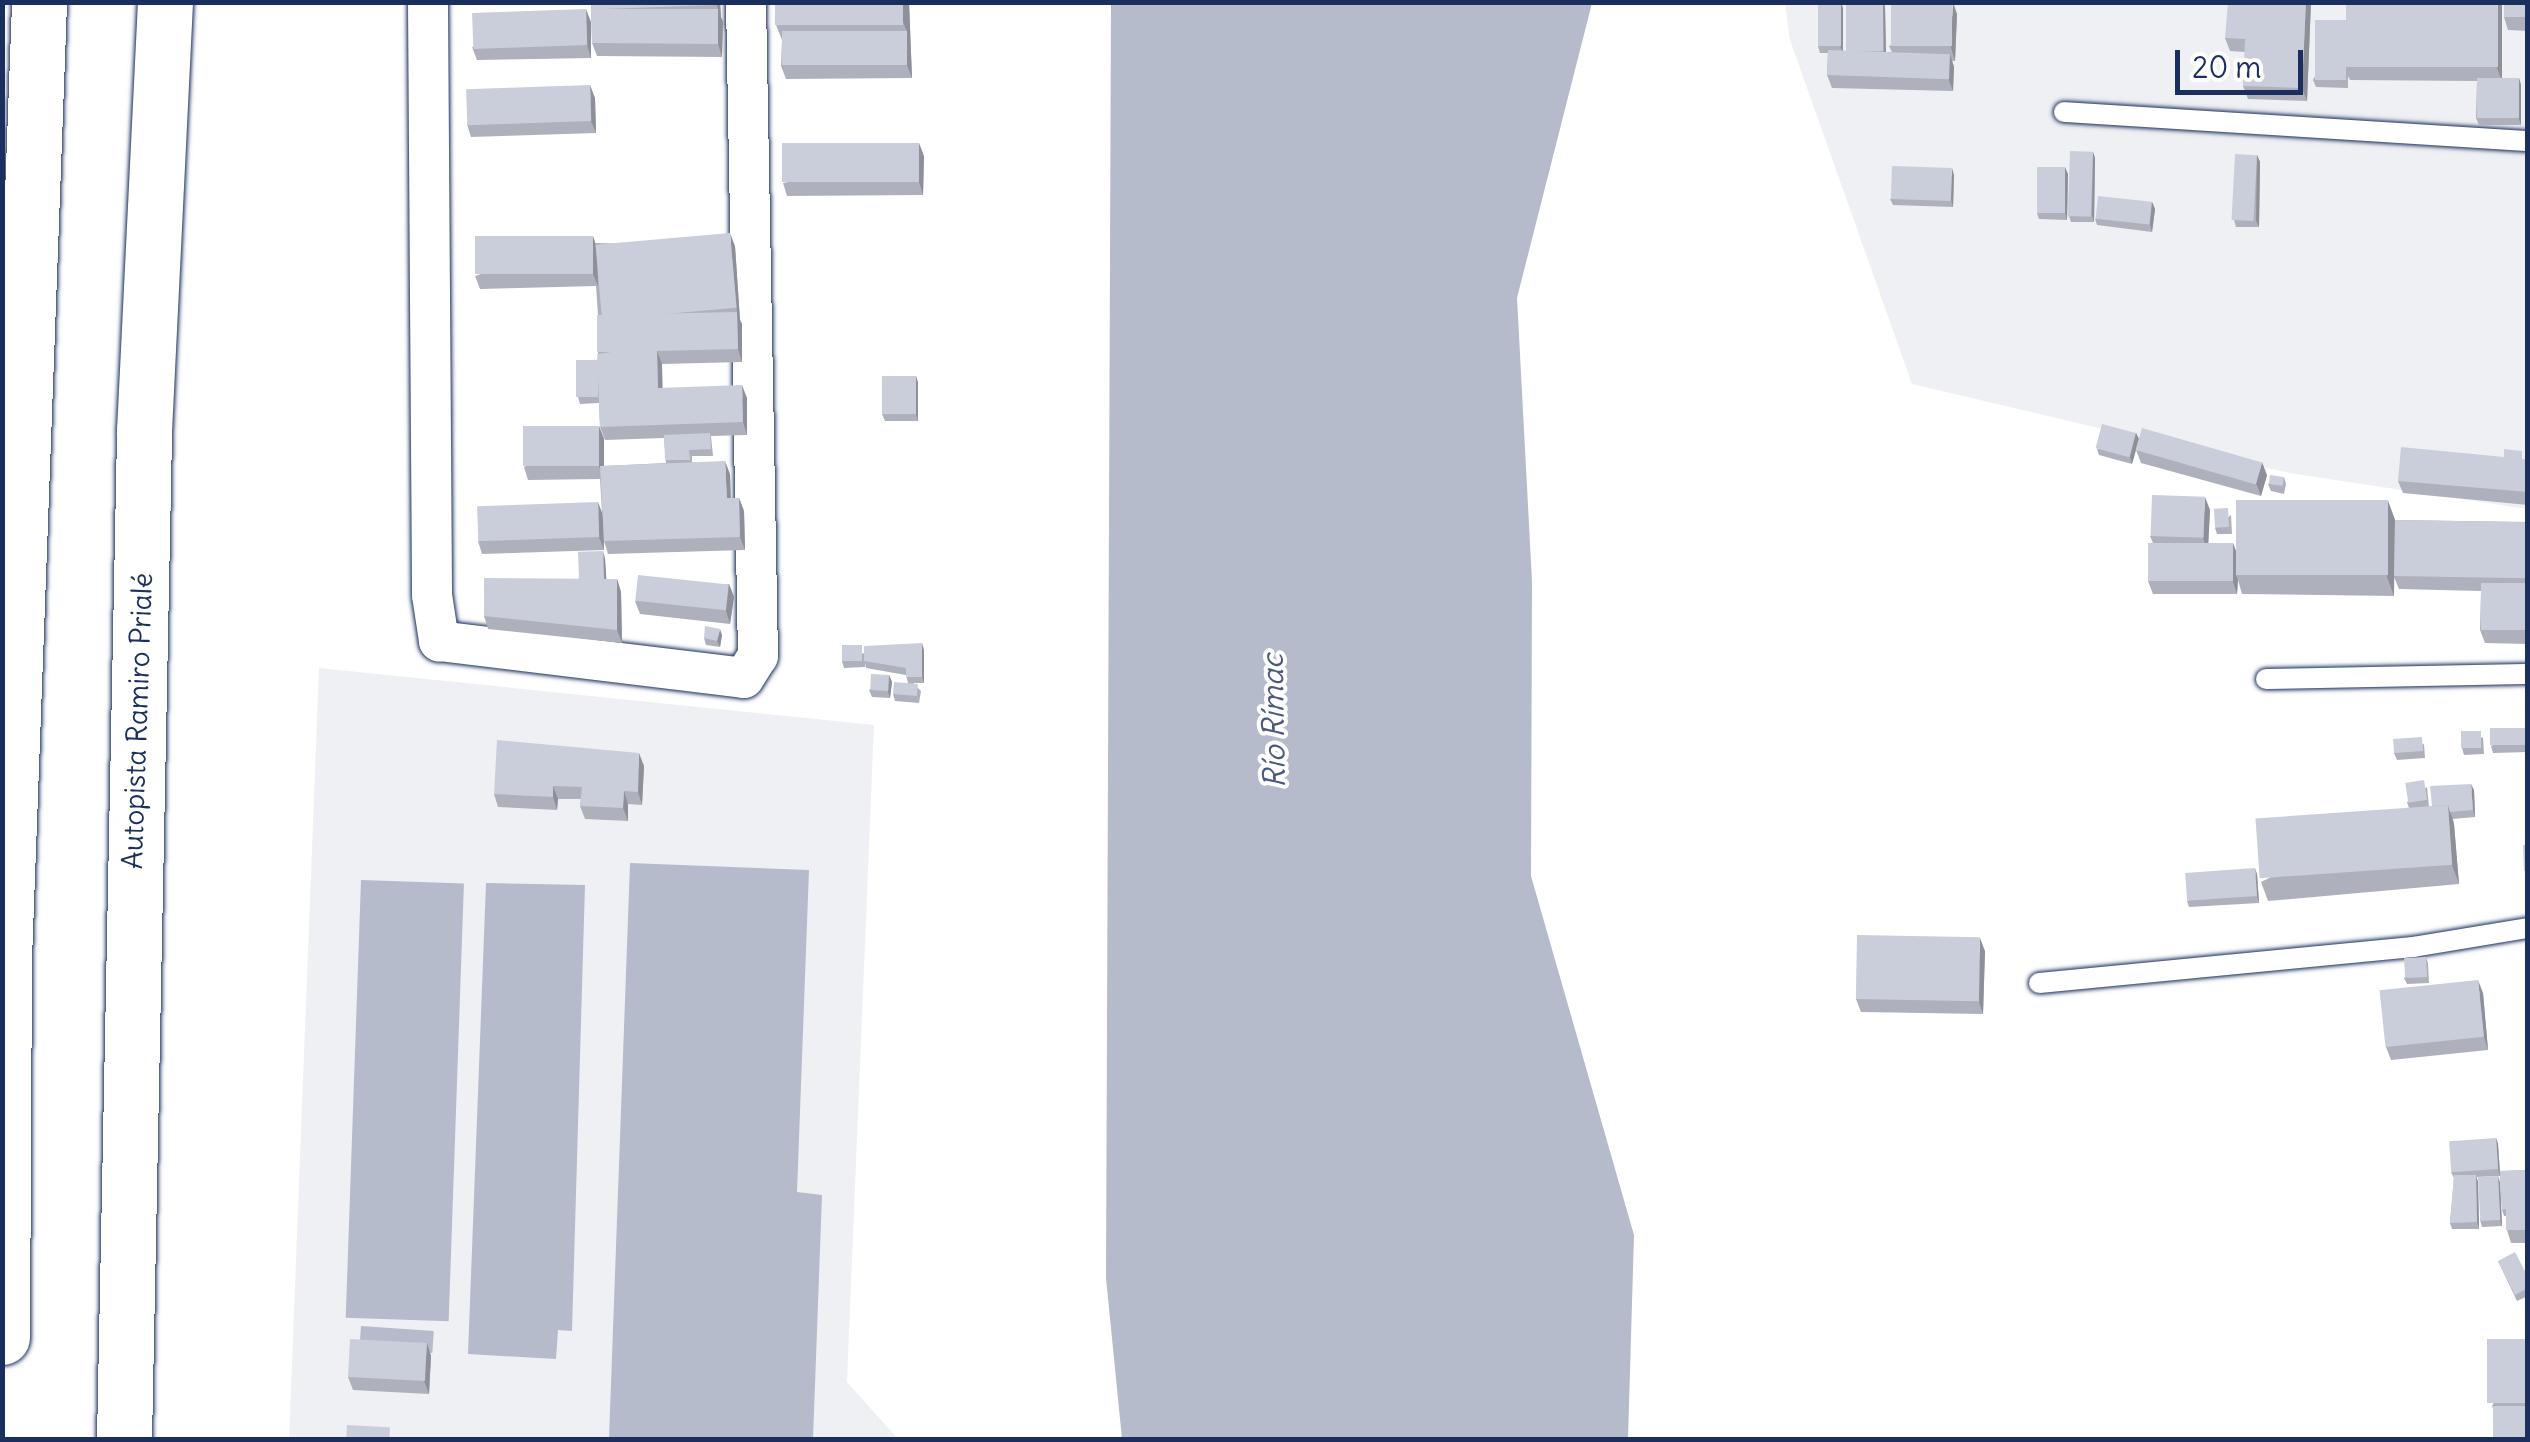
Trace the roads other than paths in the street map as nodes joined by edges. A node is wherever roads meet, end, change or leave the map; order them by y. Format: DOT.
graph roads {
  1 [pos="39,2"];
  2 [pos="165,2"];
  3 [pos="428,2"];
  4 [pos="746,2"];
  5 [pos="2064,112"];
  6 [pos="2528,141"];
  7 [pos="2528,674"];
  8 [pos="2266,678"];
  9 [pos="2528,928"];
  10 [pos="2039,983"];
  11 [pos="2,1337"];
  12 [pos="124,1440"];
  1 -- 11 [label="highway"];
  2 -- 12 [label="highway, Autopista Ramiro Prialé"];
  3 -- 4 [label="street"];
  5 -- 6 [label="lane"];
  7 -- 8 [label="lane"];
  9 -- 10 [label="lane"];
}
